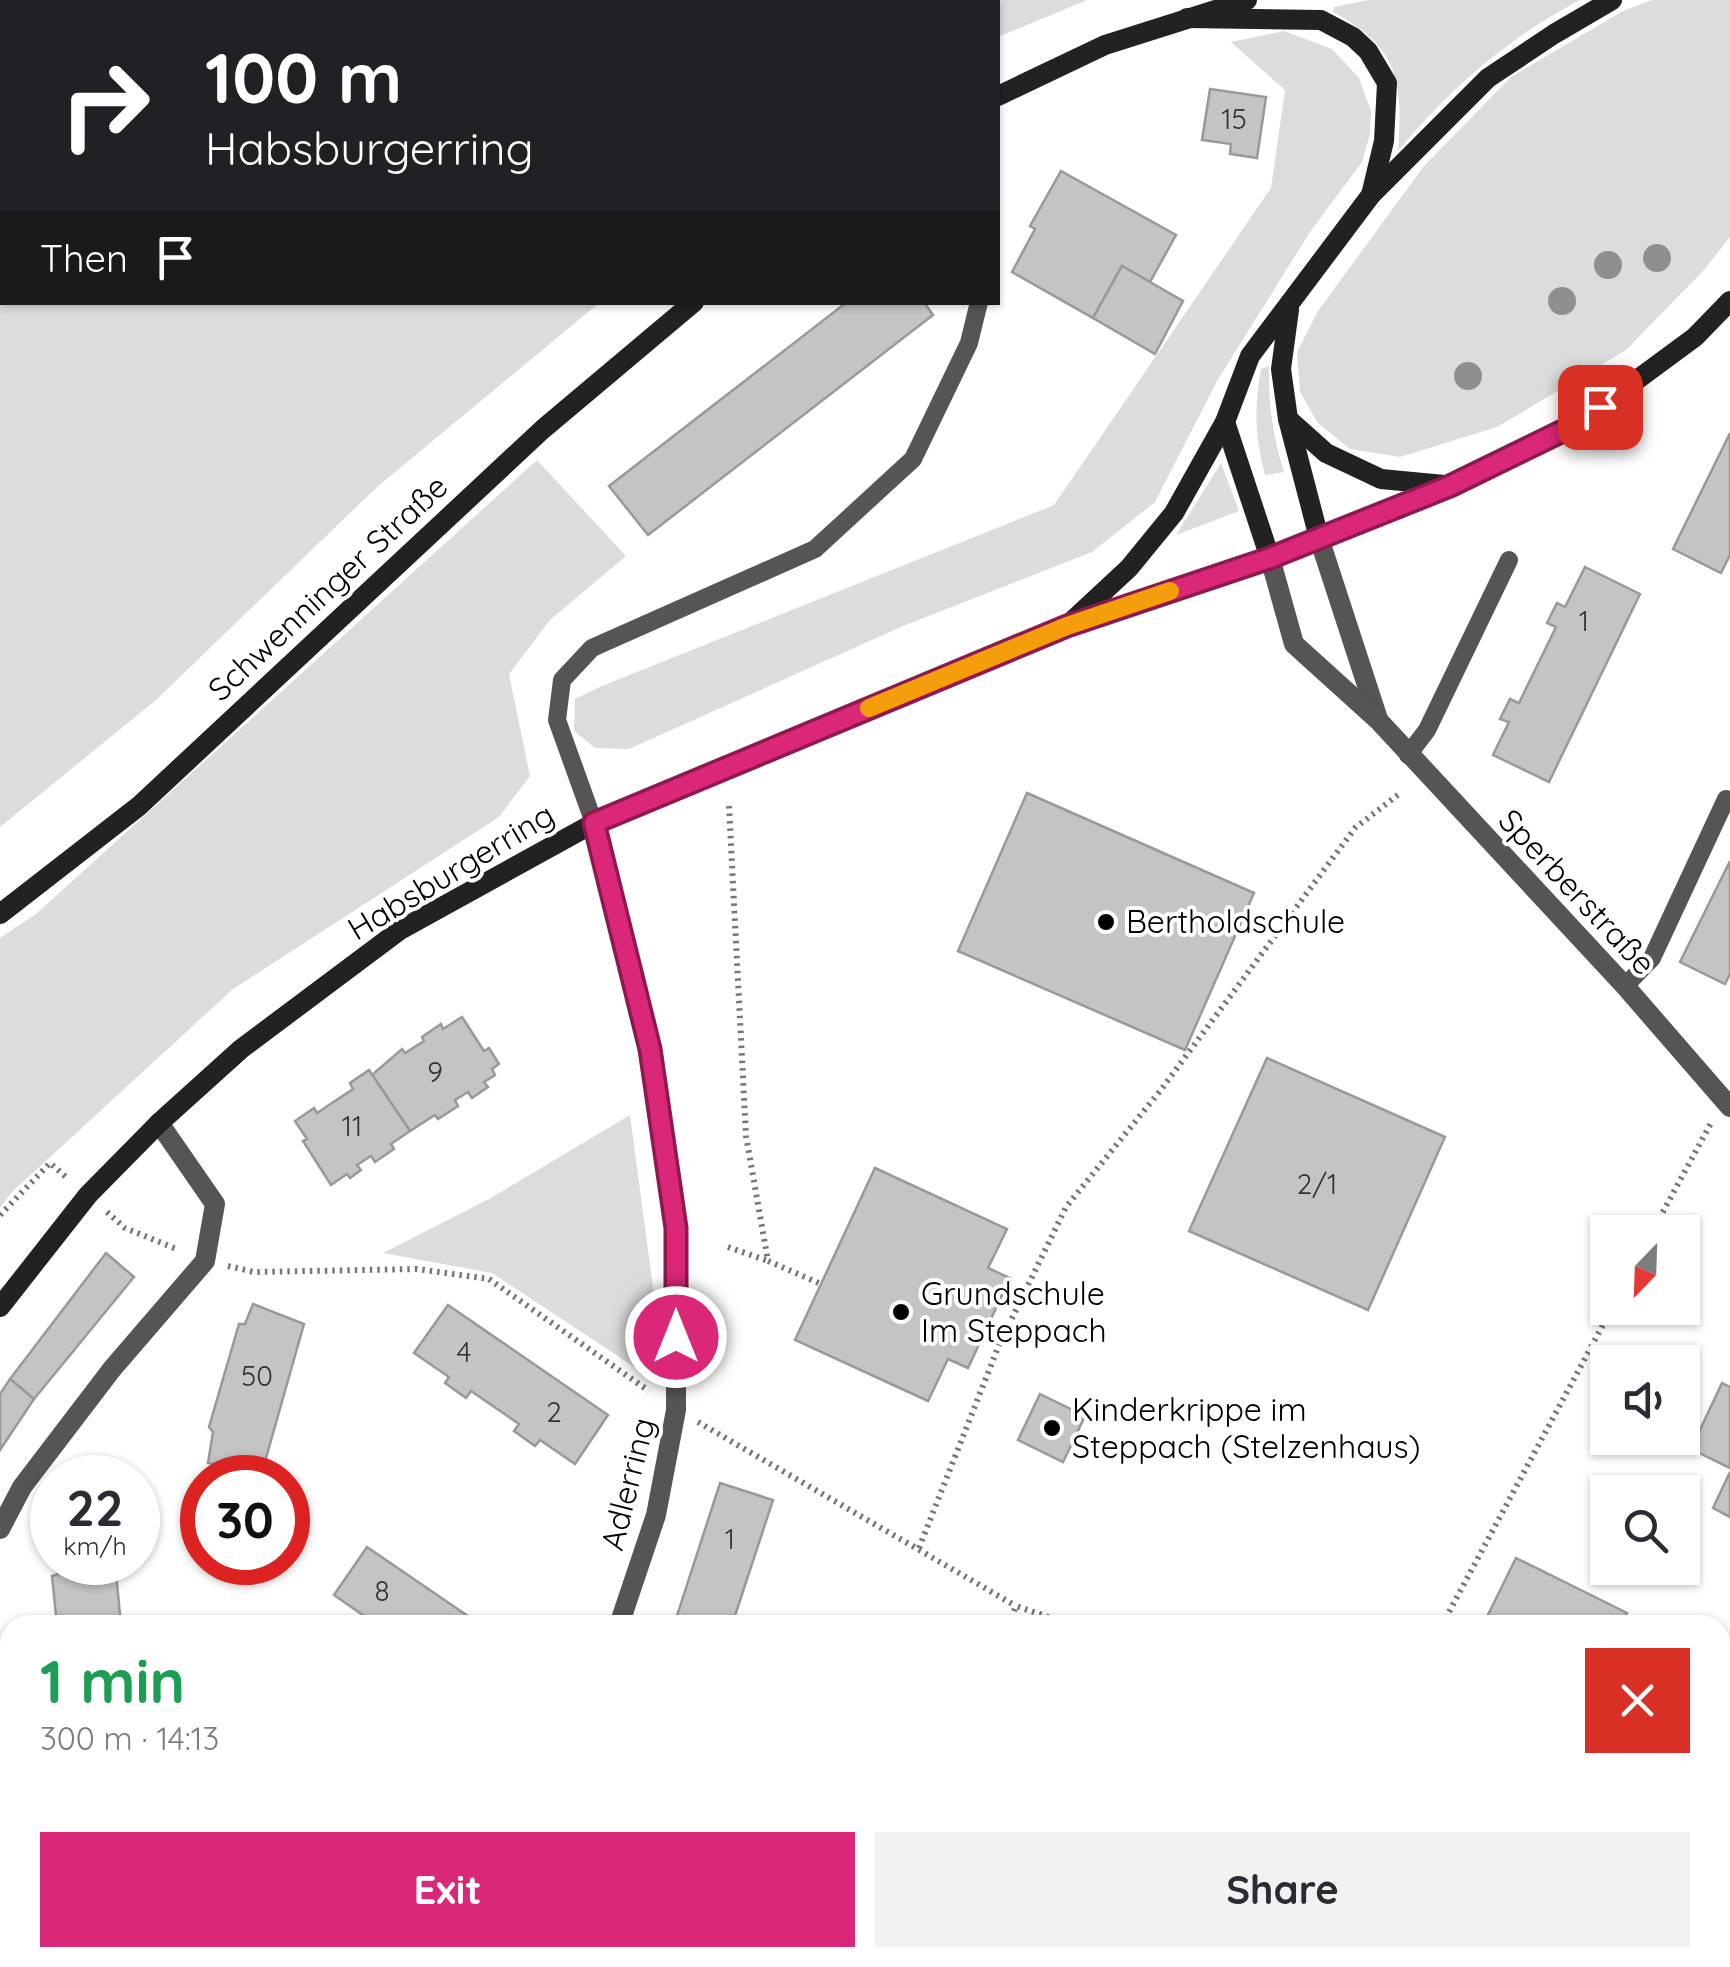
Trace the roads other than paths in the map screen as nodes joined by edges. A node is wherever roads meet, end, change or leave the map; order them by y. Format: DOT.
graph roads {
  1 [pos="1247,0"];
  2 [pos="1612,0"];
  3 [pos="1187,18"];
  4 [pos="1000,95"];
  5 [pos="1371,195"];
  6 [pos="1730,301"];
  7 [pos="690,305"];
  8 [pos="978,305"];
  9 [pos="1290,308"];
  10 [pos="1288,420"];
  11 [pos="1225,422"];
  12 [pos="1450,486"];
  13 [pos="1319,538"];
  14 [pos="1270,558"];
  15 [pos="1509,560"];
  16 [pos="1067,626"];
  17 [pos="1378,720"];
  18 [pos="1408,755"];
  19 [pos="1726,800"];
  20 [pos="594,823"];
  21 [pos="0,914"];
  22 [pos="1625,986"];
  23 [pos="1727,1103"];
  24 [pos="159,1123"];
  25 [pos="0,1308"];
  26 [pos="0,1529"];
  27 [pos="622,1615"];
  1 -- 3 [label="main road"];
  2 -- 5 [label="main road"];
  3 -- 4 [label="main road"];
  3 -- 5 [label="main road"];
  5 -- 9 [label="main road"];
  6 -- 12 [label="main road, Habsburgerring"];
  7 -- 21 [label="main road, Schwenninger Straße"];
  8 -- 20 [label="lane"];
  9 -- 10 [label="main road"];
  9 -- 11 [label="main road"];
  10 -- 12 [label="main road"];
  10 -- 13 [label="main road"];
  11 -- 14 [label="main road"];
  11 -- 16 [label="main road"];
  12 -- 13 [label="main road, Habsburgerring"];
  13 -- 14 [label="main road, Habsburgerring"];
  13 -- 17 [label="street, Sperberstraße"];
  14 -- 16 [label="main road, Habsburgerring"];
  14 -- 17 [label="street, Sperberstraße"];
  15 -- 18 [label="lane"];
  16 -- 20 [label="main road, Habsburgerring"];
  17 -- 18 [label="street, Sperberstraße"];
  18 -- 22 [label="street, Sperberstraße"];
  19 -- 22 [label="lane"];
  20 -- 24 [label="main road, Habsburgerring"];
  20 -- 27 [label="street, Adlerring"];
  22 -- 23 [label="street, Sperberstraße"];
  24 -- 25 [label="main road, Habsburgerring"];
  24 -- 26 [label="street"];
}
